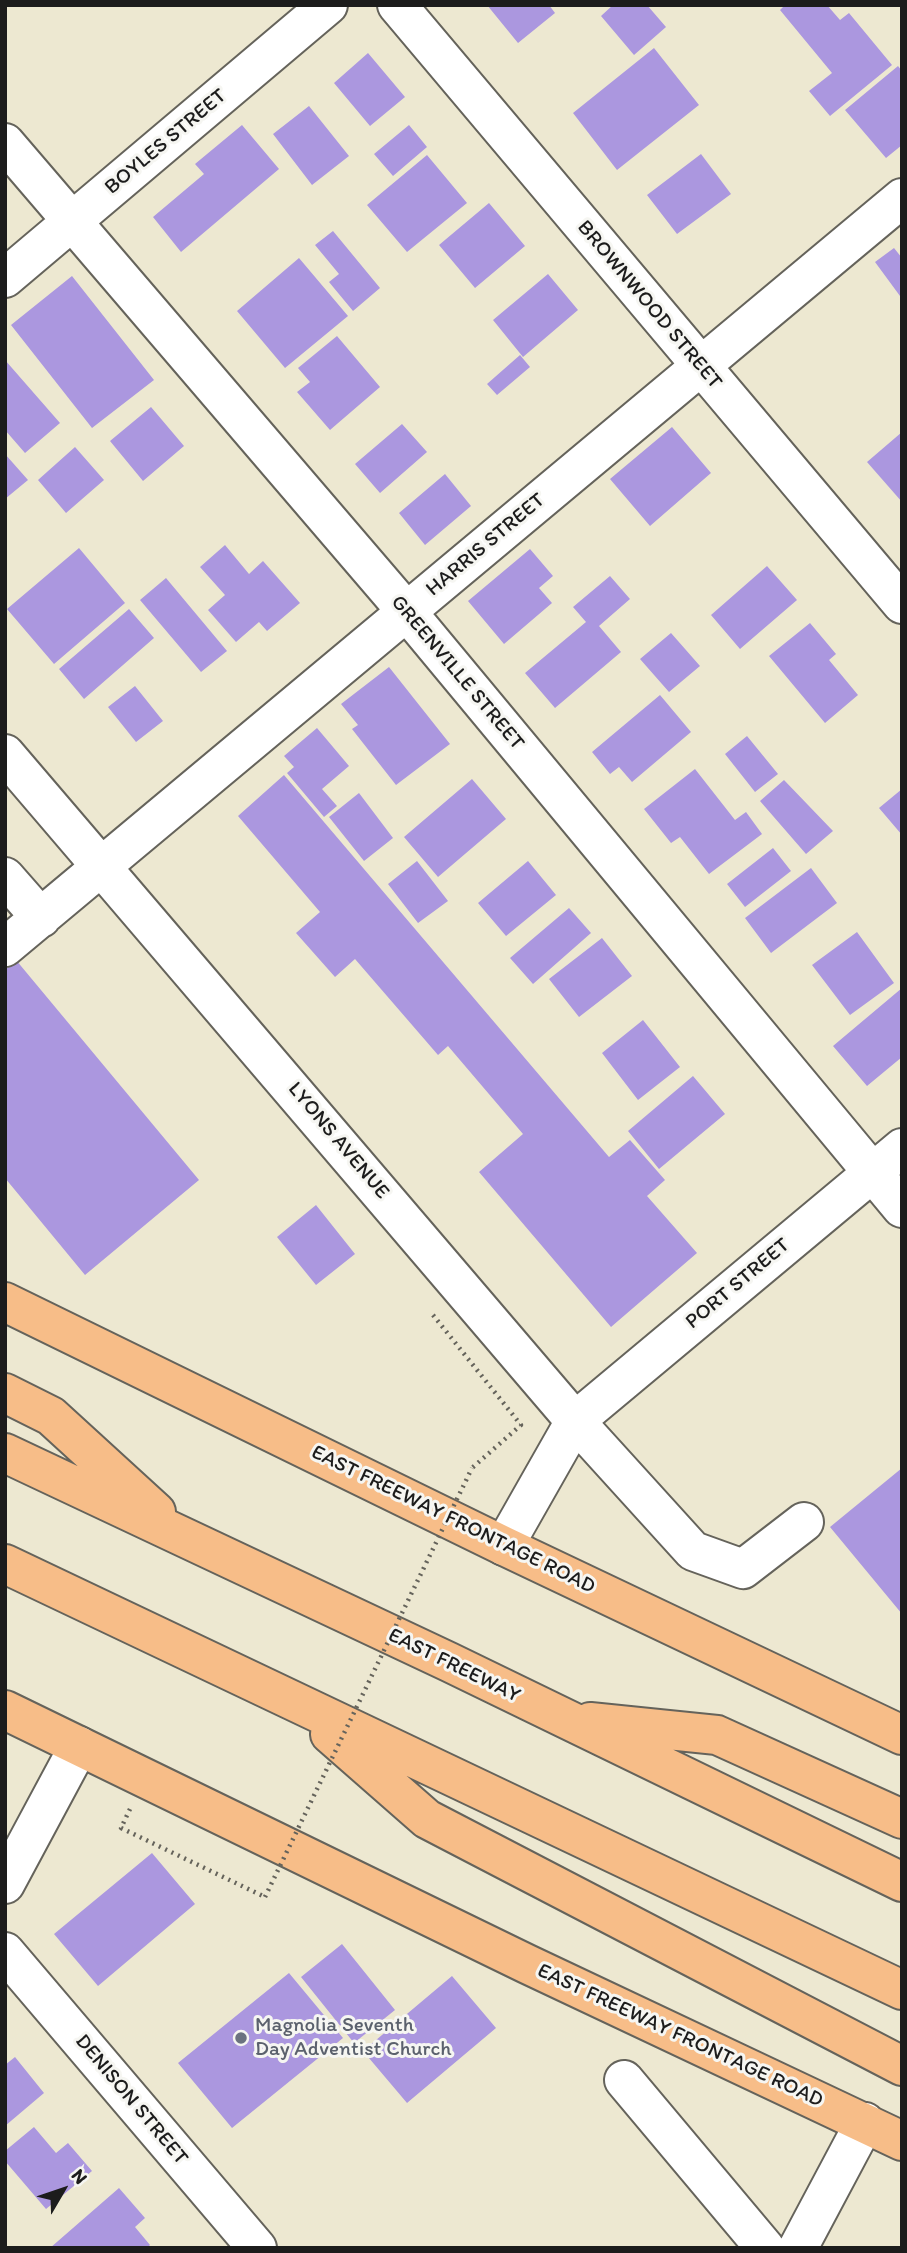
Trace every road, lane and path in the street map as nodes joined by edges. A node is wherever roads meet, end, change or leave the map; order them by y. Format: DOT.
graph roads {
  1 [pos="328,5"];
  2 [pos="397,5"];
  3 [pos="5,143"];
  4 [pos="902,198"];
  5 [pos="72,222"];
  6 [pos="5,278"];
  7 [pos="699,365"];
  8 [pos="902,604"];
  9 [pos="407,612"];
  10 [pos="5,754"];
  11 [pos="104,866"];
  12 [pos="5,877"];
  13 [pos="41,918"];
  14 [pos="5,947"];
  15 [pos="902,1148"];
  16 [pos="872,1173"];
  17 [pos="902,1208"];
  18 [pos="5,1302"];
  19 [pos="5,1393"];
  20 [pos="575,1421"];
  21 [pos="521,1425"];
  22 [pos="5,1453"];
  23 [pos="804,1522"];
  24 [pos="186,1540"];
  25 [pos="504,1546"];
  26 [pos="5,1564"];
  27 [pos="294,1702"];
  28 [pos="5,1710"];
  29 [pos="564,1719"];
  30 [pos="902,1735"];
  31 [pos="79,1746"];
  32 [pos="119,1804"];
  33 [pos="902,1819"];
  34 [pos="902,1882"];
  35 [pos="5,1884"];
  36 [pos="5,1952"];
  37 [pos="902,1990"];
  38 [pos="902,2066"];
  39 [pos="624,2080"];
  40 [pos="865,2122"];
  41 [pos="902,2141"];
  42 [pos="257,2248"];
  43 [pos="765,2248"];
  44 [pos="798,2248"];
  1 -- 5 [label="street, BOYLES STREET"];
  2 -- 7 [label="street, BROWNWOOD STREET"];
  3 -- 5 [label="street, GREENVILLE STREET"];
  4 -- 7 [label="street, HARRIS STREET"];
  5 -- 6 [label="street, BOYLES STREET"];
  5 -- 9 [label="street, GREENVILLE STREET"];
  7 -- 8 [label="street, BROWNWOOD STREET"];
  7 -- 9 [label="street, HARRIS STREET"];
  9 -- 11 [label="street, HARRIS STREET"];
  9 -- 16 [label="street, GREENVILLE STREET"];
  10 -- 11 [label="street, LYONS AVENUE"];
  11 -- 13 [label="street, HARRIS STREET"];
  11 -- 20 [label="street, LYONS AVENUE"];
  12 -- 13 [label="street"];
  13 -- 14 [label="street, HARRIS STREET"];
  15 -- 16 [label="street, PORT STREET"];
  16 -- 17 [label="street, GREENVILLE STREET"];
  16 -- 20 [label="street, PORT STREET"];
  18 -- 25 [label="main road, EAST FREEWAY FRONTAGE ROAD"];
  19 -- 24 [label="main road"];
  20 -- 23 [label="street, LYONS AVENUE"];
  20 -- 25 [label="street"];
  21 -- 32 [label="path, bridge"];
  22 -- 24 [label="main road, EAST FREEWAY"];
  24 -- 29 [label="main road, EAST FREEWAY"];
  25 -- 30 [label="main road, EAST FREEWAY FRONTAGE ROAD"];
  26 -- 27 [label="main road"];
  27 -- 37 [label="main road"];
  27 -- 38 [label="main road"];
  28 -- 31 [label="main road, EAST FREEWAY FRONTAGE ROAD"];
  29 -- 33 [label="main road"];
  29 -- 34 [label="main road, EAST FREEWAY"];
  31 -- 35 [label="street"];
  31 -- 40 [label="main road, EAST FREEWAY FRONTAGE ROAD"];
  36 -- 42 [label="street, DENISON STREET"];
  39 -- 43 [label="street"];
  40 -- 41 [label="main road, EAST FREEWAY FRONTAGE ROAD"];
  40 -- 44 [label="street"];
}
